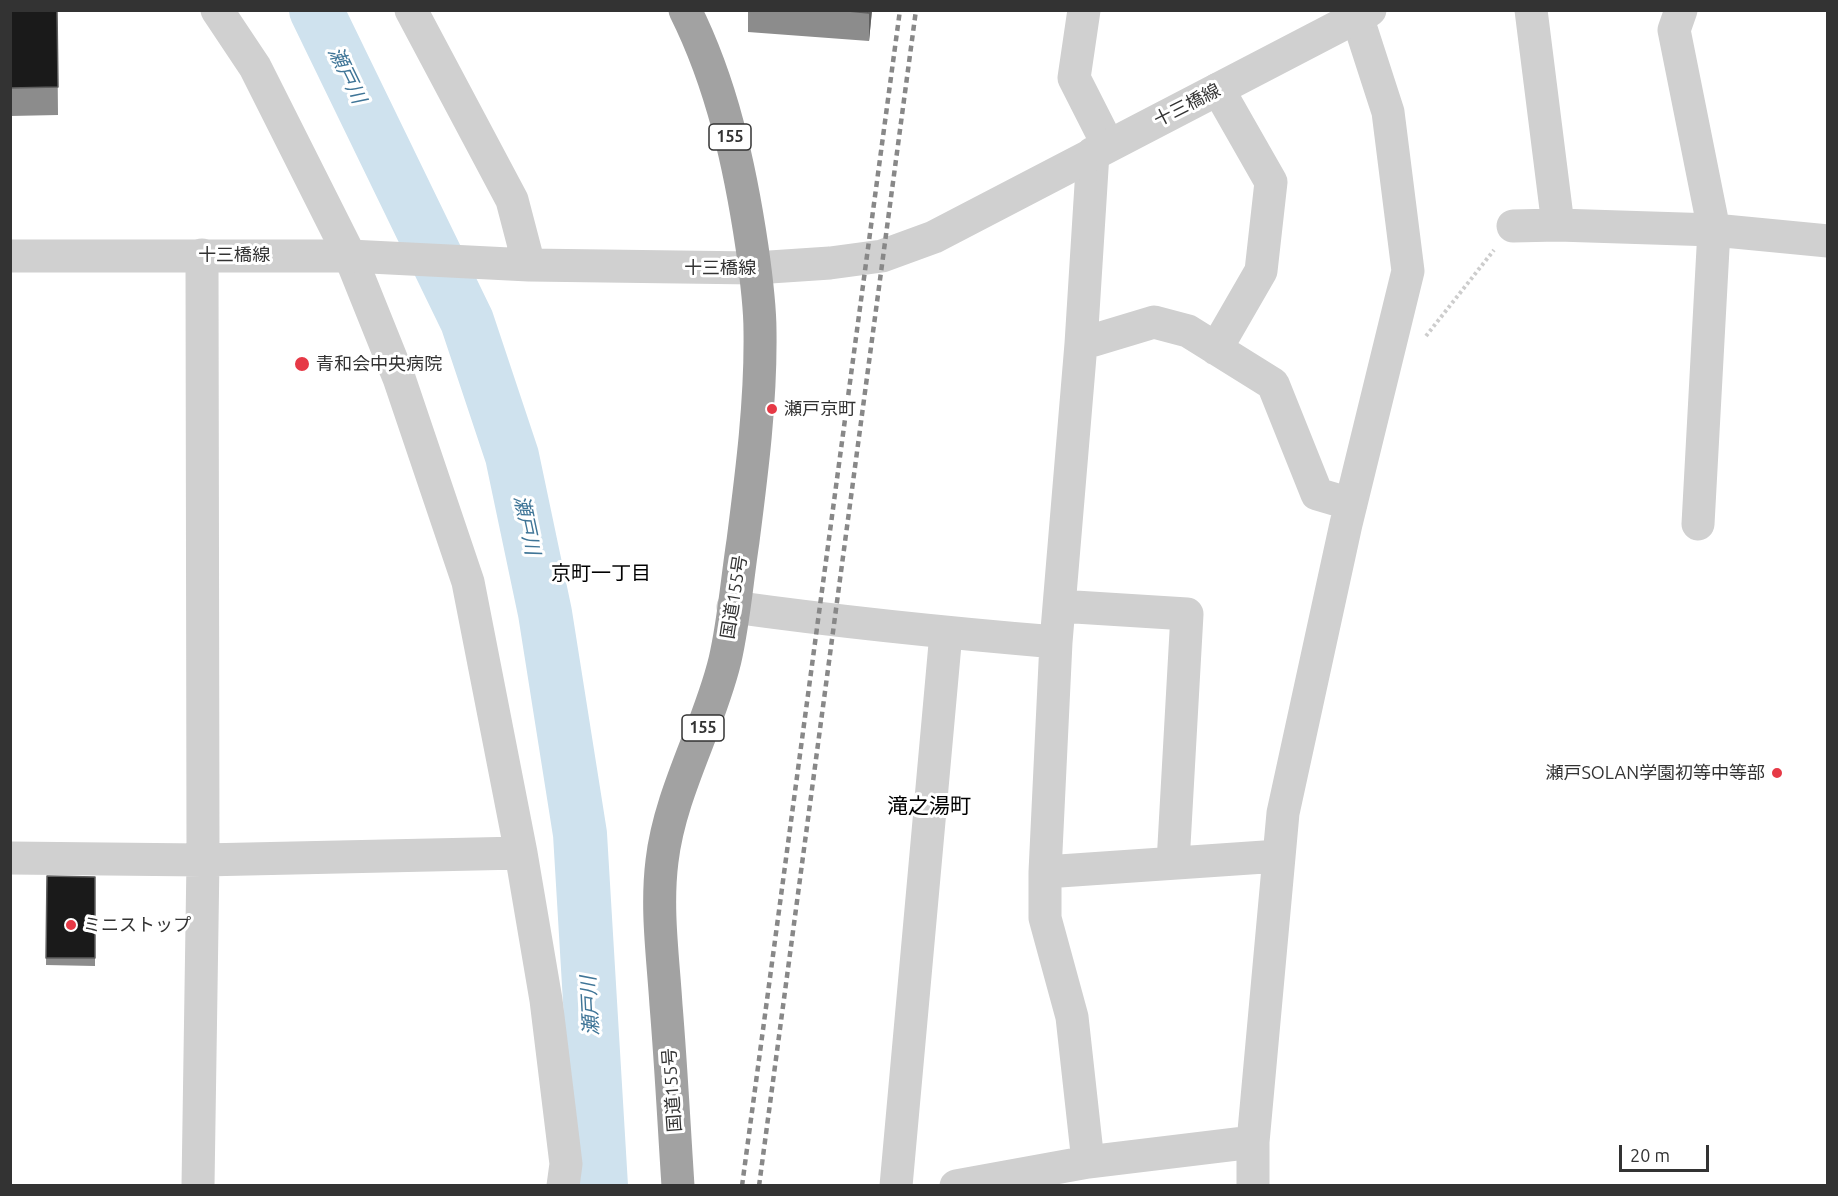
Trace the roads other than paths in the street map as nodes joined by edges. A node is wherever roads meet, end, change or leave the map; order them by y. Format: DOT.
graph roads {
  1 [pos="217,10"];
  2 [pos="411,10"];
  3 [pos="685,10"];
  4 [pos="1084,10"];
  5 [pos="1531,10"];
  6 [pos="1681,10"];
  7 [pos="1361,13"];
  8 [pos="1218,89"];
  9 [pos="1100,149"];
  10 [pos="1558,225"];
  11 [pos="1513,226"];
  12 [pos="1714,230"];
  13 [pos="1827,241"];
  14 [pos="202,255"];
  15 [pos="10,256"];
  16 [pos="364,256"];
  17 [pos="516,265"];
  18 [pos="755,268"];
  19 [pos="1081,344"];
  20 [pos="1216,349"];
  21 [pos="1351,504"];
  22 [pos="1698,524"];
  23 [pos="1059,606"];
  24 [pos="733,607"];
  25 [pos="946,633"];
  26 [pos="1056,642"];
  27 [pos="521,853"];
  28 [pos="1279,856"];
  29 [pos="10,858"];
  30 [pos="203,860"];
  31 [pos="1173,863"];
  32 [pos="1045,872"];
  33 [pos="1253,1142"];
  34 [pos="1088,1162"];
  35 [pos="198,1185"];
  36 [pos="563,1185"];
  37 [pos="678,1185"];
  38 [pos="896,1185"];
  39 [pos="956,1185"];
  40 [pos="1253,1185"];
  1 -- 16 [label="street"];
  2 -- 17 [label="street"];
  3 -- 18 [label="highway, 国道155号 / 155"];
  4 -- 9 [label="street"];
  5 -- 10 [label="street"];
  6 -- 12 [label="street"];
  7 -- 8 [label="street, 十三橋線"];
  7 -- 21 [label="street"];
  8 -- 9 [label="street, 十三橋線"];
  8 -- 20 [label="street"];
  9 -- 18 [label="street, 十三橋線"];
  9 -- 19 [label="street"];
  10 -- 11 [label="street"];
  10 -- 12 [label="street"];
  12 -- 13 [label="street"];
  12 -- 22 [label="street"];
  14 -- 15 [label="street, 十三橋線"];
  14 -- 16 [label="street, 十三橋線"];
  14 -- 30 [label="street"];
  16 -- 17 [label="street, 十三橋線"];
  16 -- 27 [label="street"];
  17 -- 18 [label="street, 十三橋線"];
  18 -- 24 [label="highway, 国道155号 / 155"];
  19 -- 20 [label="street"];
  19 -- 23 [label="street"];
  20 -- 21 [label="street"];
  21 -- 28 [label="street"];
  23 -- 26 [label="street"];
  23 -- 31 [label="street"];
  24 -- 25 [label="street"];
  24 -- 37 [label="highway, 国道155号 / 155"];
  25 -- 26 [label="street"];
  25 -- 38 [label="street"];
  26 -- 32 [label="street"];
  27 -- 30 [label="street"];
  27 -- 36 [label="street"];
  28 -- 31 [label="street"];
  28 -- 33 [label="street"];
  29 -- 30 [label="street"];
  30 -- 35 [label="street"];
  31 -- 32 [label="street"];
  32 -- 34 [label="street"];
  33 -- 34 [label="street"];
  33 -- 40 [label="street"];
  34 -- 39 [label="street"];
}
